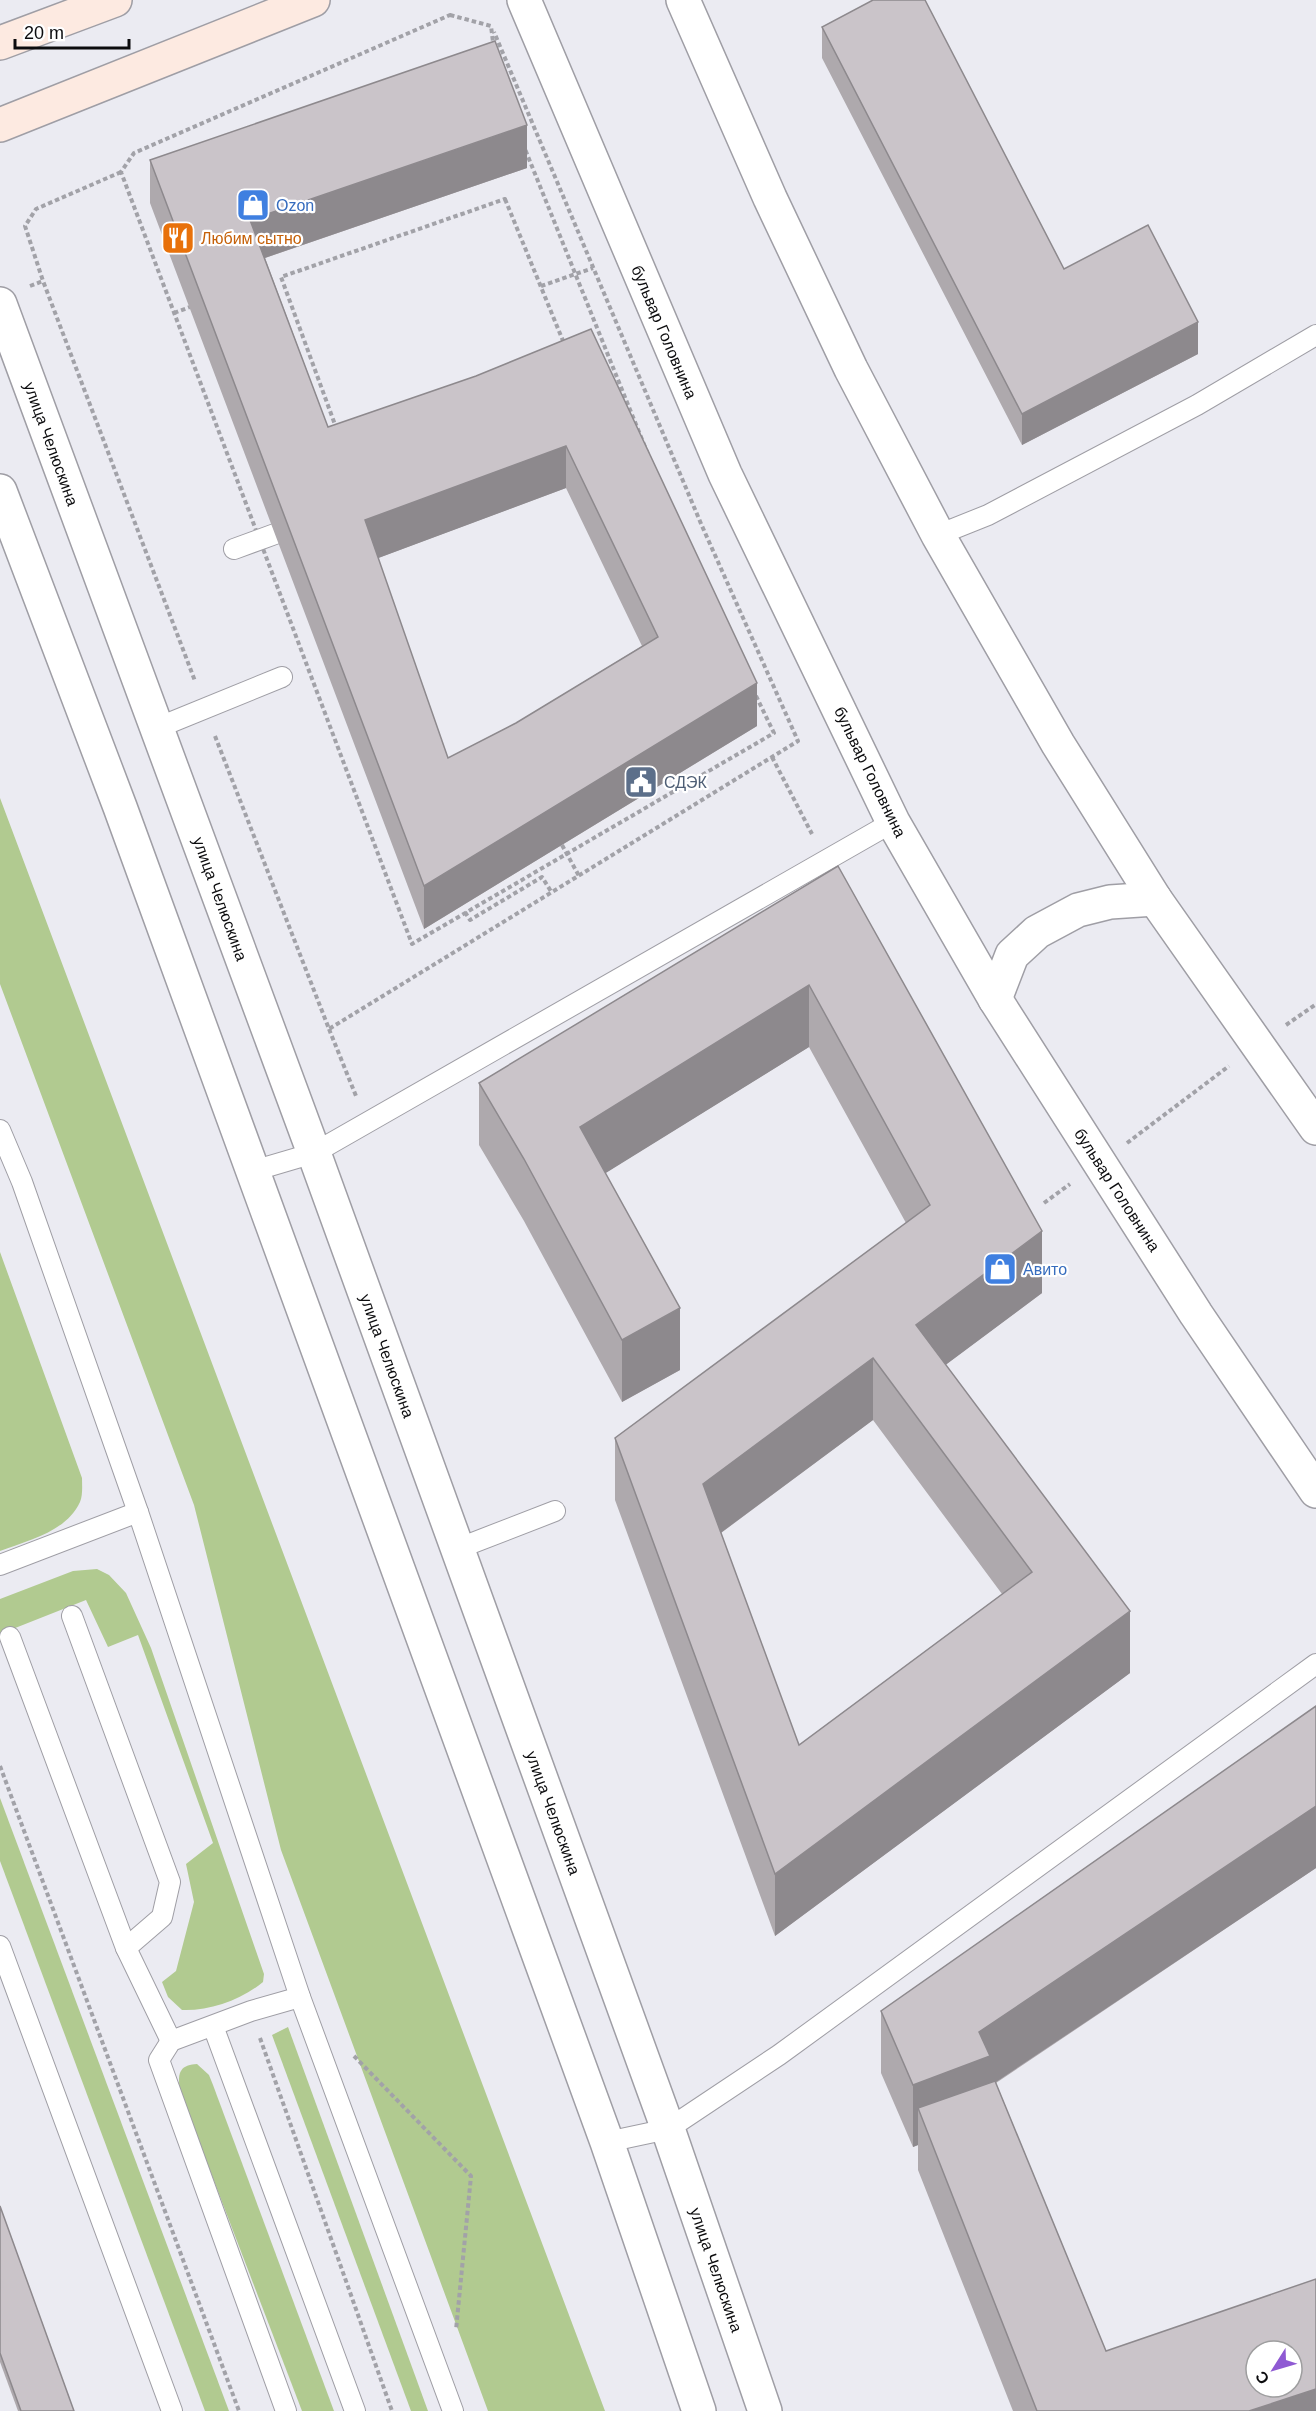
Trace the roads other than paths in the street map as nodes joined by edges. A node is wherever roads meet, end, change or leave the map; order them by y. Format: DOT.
graph roads {
  1 [pos="115,0"];
  2 [pos="313,0"];
  3 [pos="524,0"];
  4 [pos="683,0"];
  5 [pos="0,43"];
  6 [pos="0,125"];
  7 [pos="13,296"];
  8 [pos="1316,335"];
  9 [pos="0,491"];
  10 [pos="938,535"];
  11 [pos="267,537"];
  12 [pos="234,549"];
  13 [pos="282,677"];
  14 [pos="157,728"];
  15 [pos="893,822"];
  16 [pos="1155,899"];
  17 [pos="995,999"];
  18 [pos="1316,1128"];
  19 [pos="0,1130"];
  20 [pos="314,1153"];
  21 [pos="253,1171"];
  22 [pos="1316,1491"];
  23 [pos="555,1511"];
  24 [pos="138,1512"];
  25 [pos="457,1549"];
  26 [pos="0,1565"];
  27 [pos="72,1616"];
  28 [pos="10,1637"];
  29 [pos="1316,1664"];
  30 [pos="0,1946"];
  31 [pos="126,1948"];
  32 [pos="300,1997"];
  33 [pos="213,2026"];
  34 [pos="171,2041"];
  35 [pos="668,2129"];
  36 [pos="607,2142"];
  37 [pos="172,2411"];
  38 [pos="286,2411"];
  39 [pos="355,2411"];
  40 [pos="453,2411"];
  41 [pos="699,2411"];
  42 [pos="765,2411"];
  1 -- 5 [label="main road"];
  2 -- 6 [label="main road"];
  3 -- 15 [label="street, бульвар Головнина"];
  4 -- 10 [label="street"];
  7 -- 14 [label="street, улица Челюскина"];
  8 -- 10 [label="lane"];
  9 -- 21 [label="street"];
  10 -- 16 [label="street"];
  11 -- 12 [label="lane"];
  13 -- 14 [label="lane"];
  14 -- 20 [label="street, улица Челюскина"];
  15 -- 17 [label="street, бульвар Головнина"];
  15 -- 20 [label="lane"];
  16 -- 17 [label="street"];
  16 -- 18 [label="street"];
  17 -- 22 [label="street, бульвар Головнина"];
  19 -- 24 [label="lane"];
  20 -- 21 [label="lane"];
  20 -- 25 [label="street, улица Челюскина"];
  21 -- 36 [label="street"];
  23 -- 25 [label="lane"];
  24 -- 26 [label="lane"];
  24 -- 32 [label="lane"];
  25 -- 35 [label="street, улица Челюскина"];
  27 -- 31 [label="lane"];
  28 -- 31 [label="lane"];
  29 -- 35 [label="lane"];
  30 -- 37 [label="lane"];
  31 -- 34 [label="lane"];
  32 -- 33 [label="lane"];
  32 -- 40 [label="lane"];
  33 -- 34 [label="lane"];
  33 -- 39 [label="lane"];
  34 -- 38 [label="lane"];
  35 -- 36 [label="lane"];
  35 -- 42 [label="street, улица Челюскина"];
  36 -- 41 [label="street"];
}
